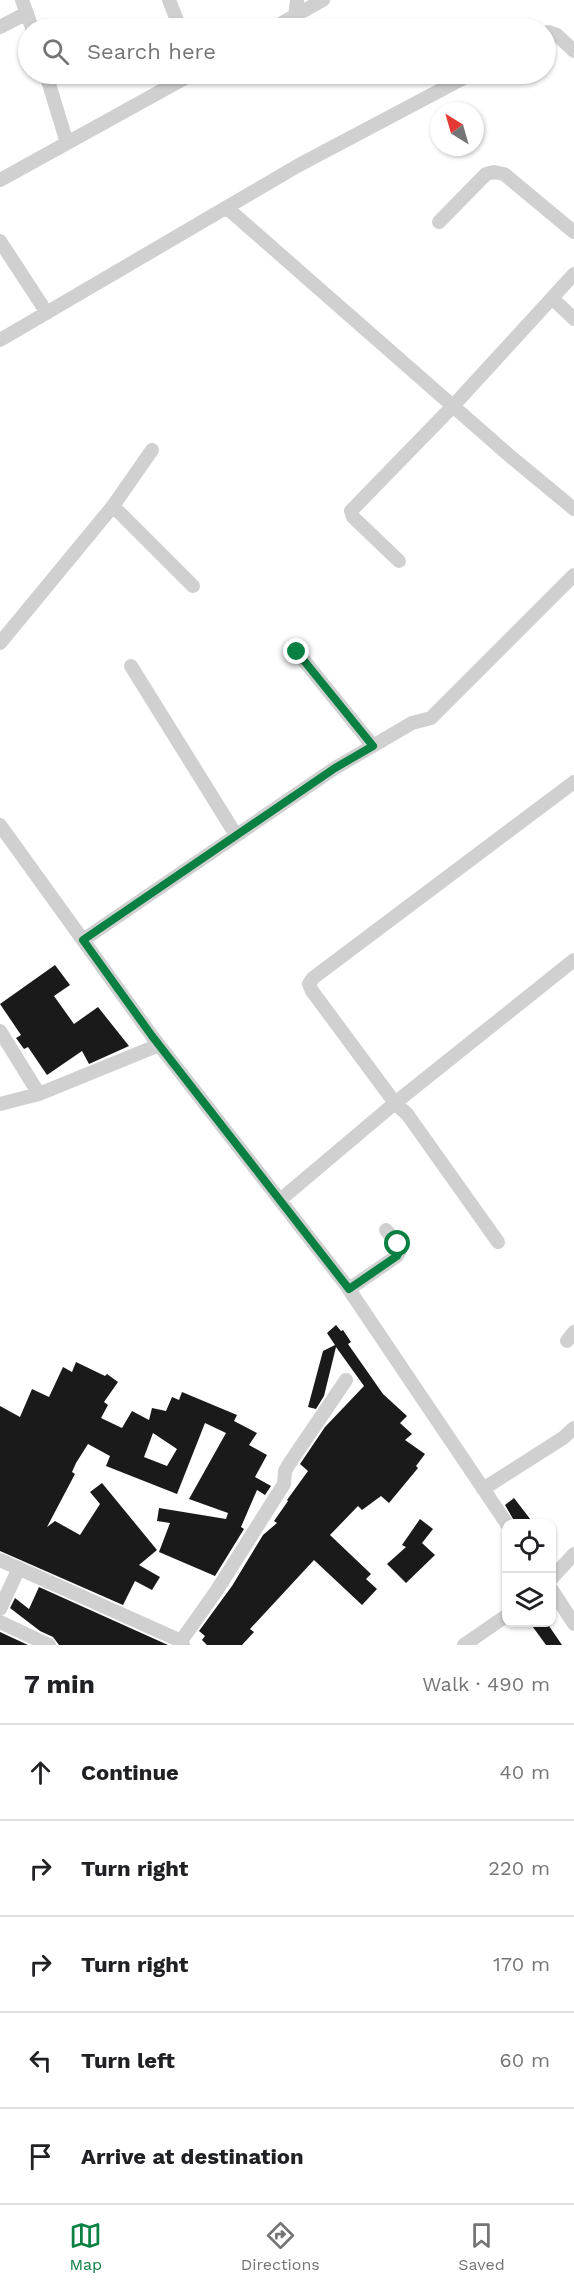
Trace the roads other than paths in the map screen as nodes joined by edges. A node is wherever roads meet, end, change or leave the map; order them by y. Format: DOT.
graph roads {
  1 [pos="169,0"];
  2 [pos="297,0"];
  3 [pos="323,0"];
  4 [pos="24,6"];
  5 [pos="295,16"];
  6 [pos="176,18"];
  7 [pos="291,18"];
  8 [pos="0,27"];
  9 [pos="556,35"];
  10 [pos="574,51"];
  11 [pos="49,84"];
  12 [pos="174,84"];
  13 [pos="452,84"];
  14 [pos="67,143"];
  15 [pos="0,180"];
  16 [pos="227,208"];
  17 [pos="439,222"];
  18 [pos="574,232"];
  19 [pos="0,241"];
  20 [pos="574,274"];
  21 [pos="552,298"];
  22 [pos="48,313"];
  23 [pos="574,319"];
  24 [pos="0,340"];
  25 [pos="453,406"];
  26 [pos="152,450"];
  27 [pos="113,506"];
  28 [pos="574,509"];
  29 [pos="399,561"];
  30 [pos="574,575"];
  31 [pos="193,586"];
  32 [pos="0,643"];
  33 [pos="297,652"];
  34 [pos="131,666"];
  35 [pos="373,746"];
  36 [pos="574,782"];
  37 [pos="0,825"];
  38 [pos="236,835"];
  39 [pos="83,940"];
  40 [pos="574,960"];
  41 [pos="0,1031"];
  42 [pos="159,1045"];
  43 [pos="39,1094"];
  44 [pos="395,1103"];
  45 [pos="0,1104"];
  46 [pos="280,1200"];
  47 [pos="386,1230"];
  48 [pos="498,1242"];
  49 [pos="349,1289"];
  50 [pos="346,1380"];
  51 [pos="574,1428"];
  52 [pos="483,1489"];
  53 [pos="504,1519"];
  54 [pos="574,1554"];
  55 [pos="0,1560"];
  56 [pos="19,1568"];
  57 [pos="556,1574"];
  58 [pos="556,1596"];
  59 [pos="0,1609"];
  60 [pos="502,1619"];
  61 [pos="0,1622"];
  62 [pos="574,1624"];
  63 [pos="182,1643"];
  64 [pos="49,1645"];
  65 [pos="464,1645"];
  1 -- 6 [label="street"];
  2 -- 5 [label="street"];
  3 -- 5 [label="street"];
  4 -- 8 [label="street"];
  5 -- 7 [label="street"];
  9 -- 10 [label="street"];
  11 -- 14 [label="street"];
  12 -- 14 [label="street"];
  13 -- 16 [label="street"];
  14 -- 15 [label="street"];
  16 -- 22 [label="street"];
  16 -- 25 [label="street"];
  17 -- 18 [label="street"];
  19 -- 22 [label="street"];
  20 -- 21 [label="street"];
  21 -- 23 [label="street"];
  21 -- 25 [label="street"];
  22 -- 24 [label="street"];
  25 -- 28 [label="street"];
  25 -- 29 [label="street"];
  26 -- 27 [label="street"];
  27 -- 31 [label="street"];
  27 -- 32 [label="street"];
  30 -- 35 [label="street"];
  33 -- 35 [label="street"];
  34 -- 38 [label="street"];
  35 -- 38 [label="street"];
  36 -- 44 [label="street"];
  37 -- 39 [label="street"];
  38 -- 39 [label="street"];
  39 -- 42 [label="street"];
  40 -- 44 [label="street"];
  41 -- 43 [label="street"];
  42 -- 43 [label="street"];
  42 -- 46 [label="street"];
  43 -- 45 [label="street"];
  44 -- 46 [label="street"];
  44 -- 48 [label="street"];
  46 -- 49 [label="street"];
  47 -- 49 [label="street"];
  49 -- 52 [label="street"];
  50 -- 63 [label="street"];
  51 -- 52 [label="street"];
  52 -- 53 [label="street"];
  54 -- 57 [label="street"];
  55 -- 56 [label="street"];
  56 -- 59 [label="street"];
  56 -- 63 [label="street"];
  58 -- 62 [label="street"];
  60 -- 65 [label="street"];
  61 -- 64 [label="street"];
}
